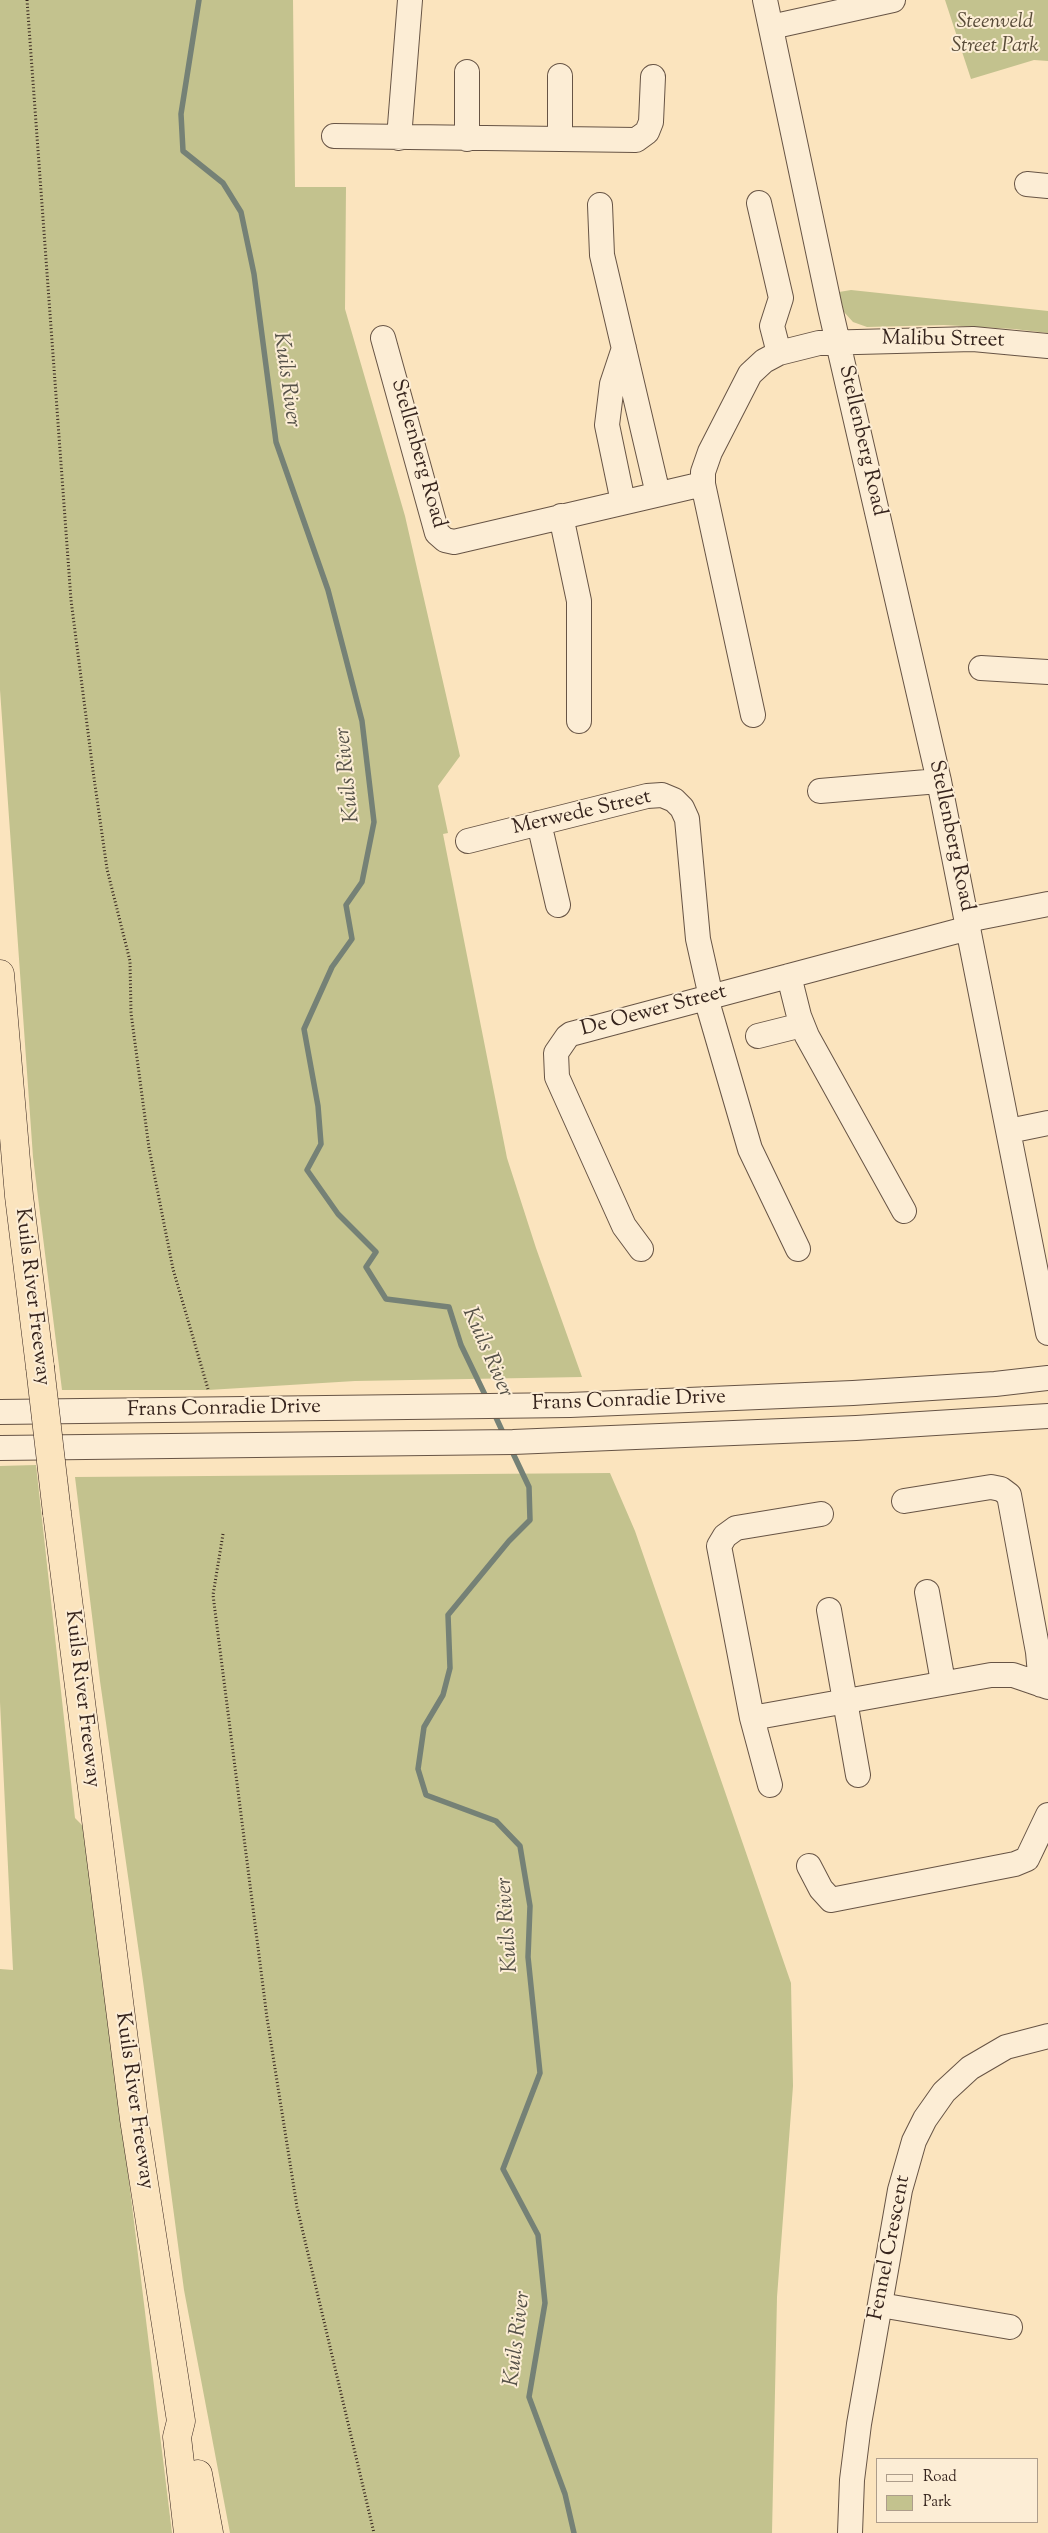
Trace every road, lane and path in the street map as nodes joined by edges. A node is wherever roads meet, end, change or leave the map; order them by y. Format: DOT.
graph roads {
  1 [pos="27,0"];
  2 [pos="410,0"];
  3 [pos="765,0"];
  4 [pos="893,0"];
  5 [pos="771,27"];
  6 [pos="467,72"];
  7 [pos="560,76"];
  8 [pos="653,77"];
  9 [pos="334,136"];
  10 [pos="398,138"];
  11 [pos="467,139"];
  12 [pos="560,139"];
  13 [pos="759,203"];
  14 [pos="600,205"];
  15 [pos="383,338"];
  16 [pos="838,342"];
  17 [pos="1048,346"];
  18 [pos="624,348"];
  19 [pos="779,353"];
  20 [pos="703,484"];
  21 [pos="658,494"];
  22 [pos="623,502"];
  23 [pos="561,516"];
  24 [pos="982,668"];
  25 [pos="1048,672"];
  26 [pos="753,716"];
  27 [pos="579,722"];
  28 [pos="939,781"];
  29 [pos="820,791"];
  30 [pos="539,823"];
  31 [pos="468,841"];
  32 [pos="1048,904"];
  33 [pos="558,905"];
  34 [pos="968,924"];
  35 [pos="0,974"];
  36 [pos="789,976"];
  37 [pos="708,998"];
  38 [pos="802,1025"];
  39 [pos="758,1036"];
  40 [pos="1048,1123"];
  41 [pos="1009,1131"];
  42 [pos="904,1211"];
  43 [pos="641,1249"];
  44 [pos="798,1249"];
  45 [pos="1048,1333"];
  46 [pos="1048,1378"];
  47 [pos="208,1390"];
  48 [pos="0,1412"];
  49 [pos="1048,1416"];
  50 [pos="0,1448"];
  51 [pos="904,1501"];
  52 [pos="821,1514"];
  53 [pos="223,1534"];
  54 [pos="927,1592"];
  55 [pos="830,1610"];
  56 [pos="943,1682"];
  57 [pos="1044,1686"];
  58 [pos="846,1699"];
  59 [pos="752,1718"];
  60 [pos="858,1775"];
  61 [pos="770,1785"];
  62 [pos="1048,1815"];
  63 [pos="809,1866"];
  64 [pos="1048,2036"];
  65 [pos="880,2305"];
  66 [pos="1010,2327"];
  67 [pos="181,2421"];
  68 [pos="188,2533"];
  69 [pos="209,2533"];
  70 [pos="374,2533"];
  71 [pos="850,2533"];
  1 -- 47 [label="path"];
  2 -- 10 [label="street"];
  3 -- 5 [label="street, Stellenberg Road"];
  4 -- 5 [label="street"];
  5 -- 16 [label="street, Stellenberg Road"];
  6 -- 11 [label="street"];
  7 -- 12 [label="street"];
  8 -- 12 [label="street"];
  9 -- 10 [label="street"];
  10 -- 11 [label="street"];
  11 -- 12 [label="street"];
  13 -- 19 [label="street"];
  14 -- 18 [label="street"];
  15 -- 23 [label="street, Stellenberg Road"];
  16 -- 17 [label="street, Malibu Street"];
  16 -- 19 [label="street, Stellenberg Road"];
  16 -- 28 [label="street, Stellenberg Road"];
  18 -- 21 [label="street"];
  18 -- 22 [label="street"];
  19 -- 20 [label="street, Stellenberg Road"];
  20 -- 21 [label="street, Stellenberg Road"];
  20 -- 26 [label="street, Stellenberg Road"];
  21 -- 22 [label="street, Stellenberg Road"];
  22 -- 23 [label="street, Stellenberg Road"];
  23 -- 27 [label="street"];
  24 -- 25 [label="street"];
  28 -- 29 [label="street"];
  28 -- 34 [label="street, Stellenberg Road"];
  30 -- 31 [label="street, Merwede Street"];
  30 -- 33 [label="street"];
  30 -- 37 [label="street, Merwede Street"];
  32 -- 34 [label="street, De Oewer Street"];
  34 -- 36 [label="street, De Oewer Street"];
  34 -- 41 [label="street, Stellenberg Road"];
  35 -- 67 [label="highway, Kuils River Freeway, bridge"];
  36 -- 37 [label="street, De Oewer Street"];
  36 -- 38 [label="street"];
  37 -- 43 [label="street, De Oewer Street"];
  37 -- 44 [label="street, Merwede Street"];
  38 -- 39 [label="street"];
  38 -- 42 [label="street"];
  40 -- 41 [label="street"];
  41 -- 45 [label="street, Stellenberg Road"];
  46 -- 48 [label="street, Frans Conradie Drive"];
  49 -- 50 [label="street, Frans Conradie Drive"];
  51 -- 57 [label="street"];
  52 -- 59 [label="street"];
  53 -- 70 [label="path"];
  54 -- 56 [label="street"];
  55 -- 58 [label="street"];
  56 -- 57 [label="street"];
  56 -- 58 [label="street"];
  58 -- 59 [label="street"];
  58 -- 60 [label="street"];
  59 -- 61 [label="street"];
  62 -- 63 [label="street"];
  64 -- 65 [label="street, Fennel Crescent"];
  65 -- 66 [label="street"];
  65 -- 71 [label="street, Fennel Crescent"];
  67 -- 68 [label="highway"];
  67 -- 69 [label="highway"];
}
